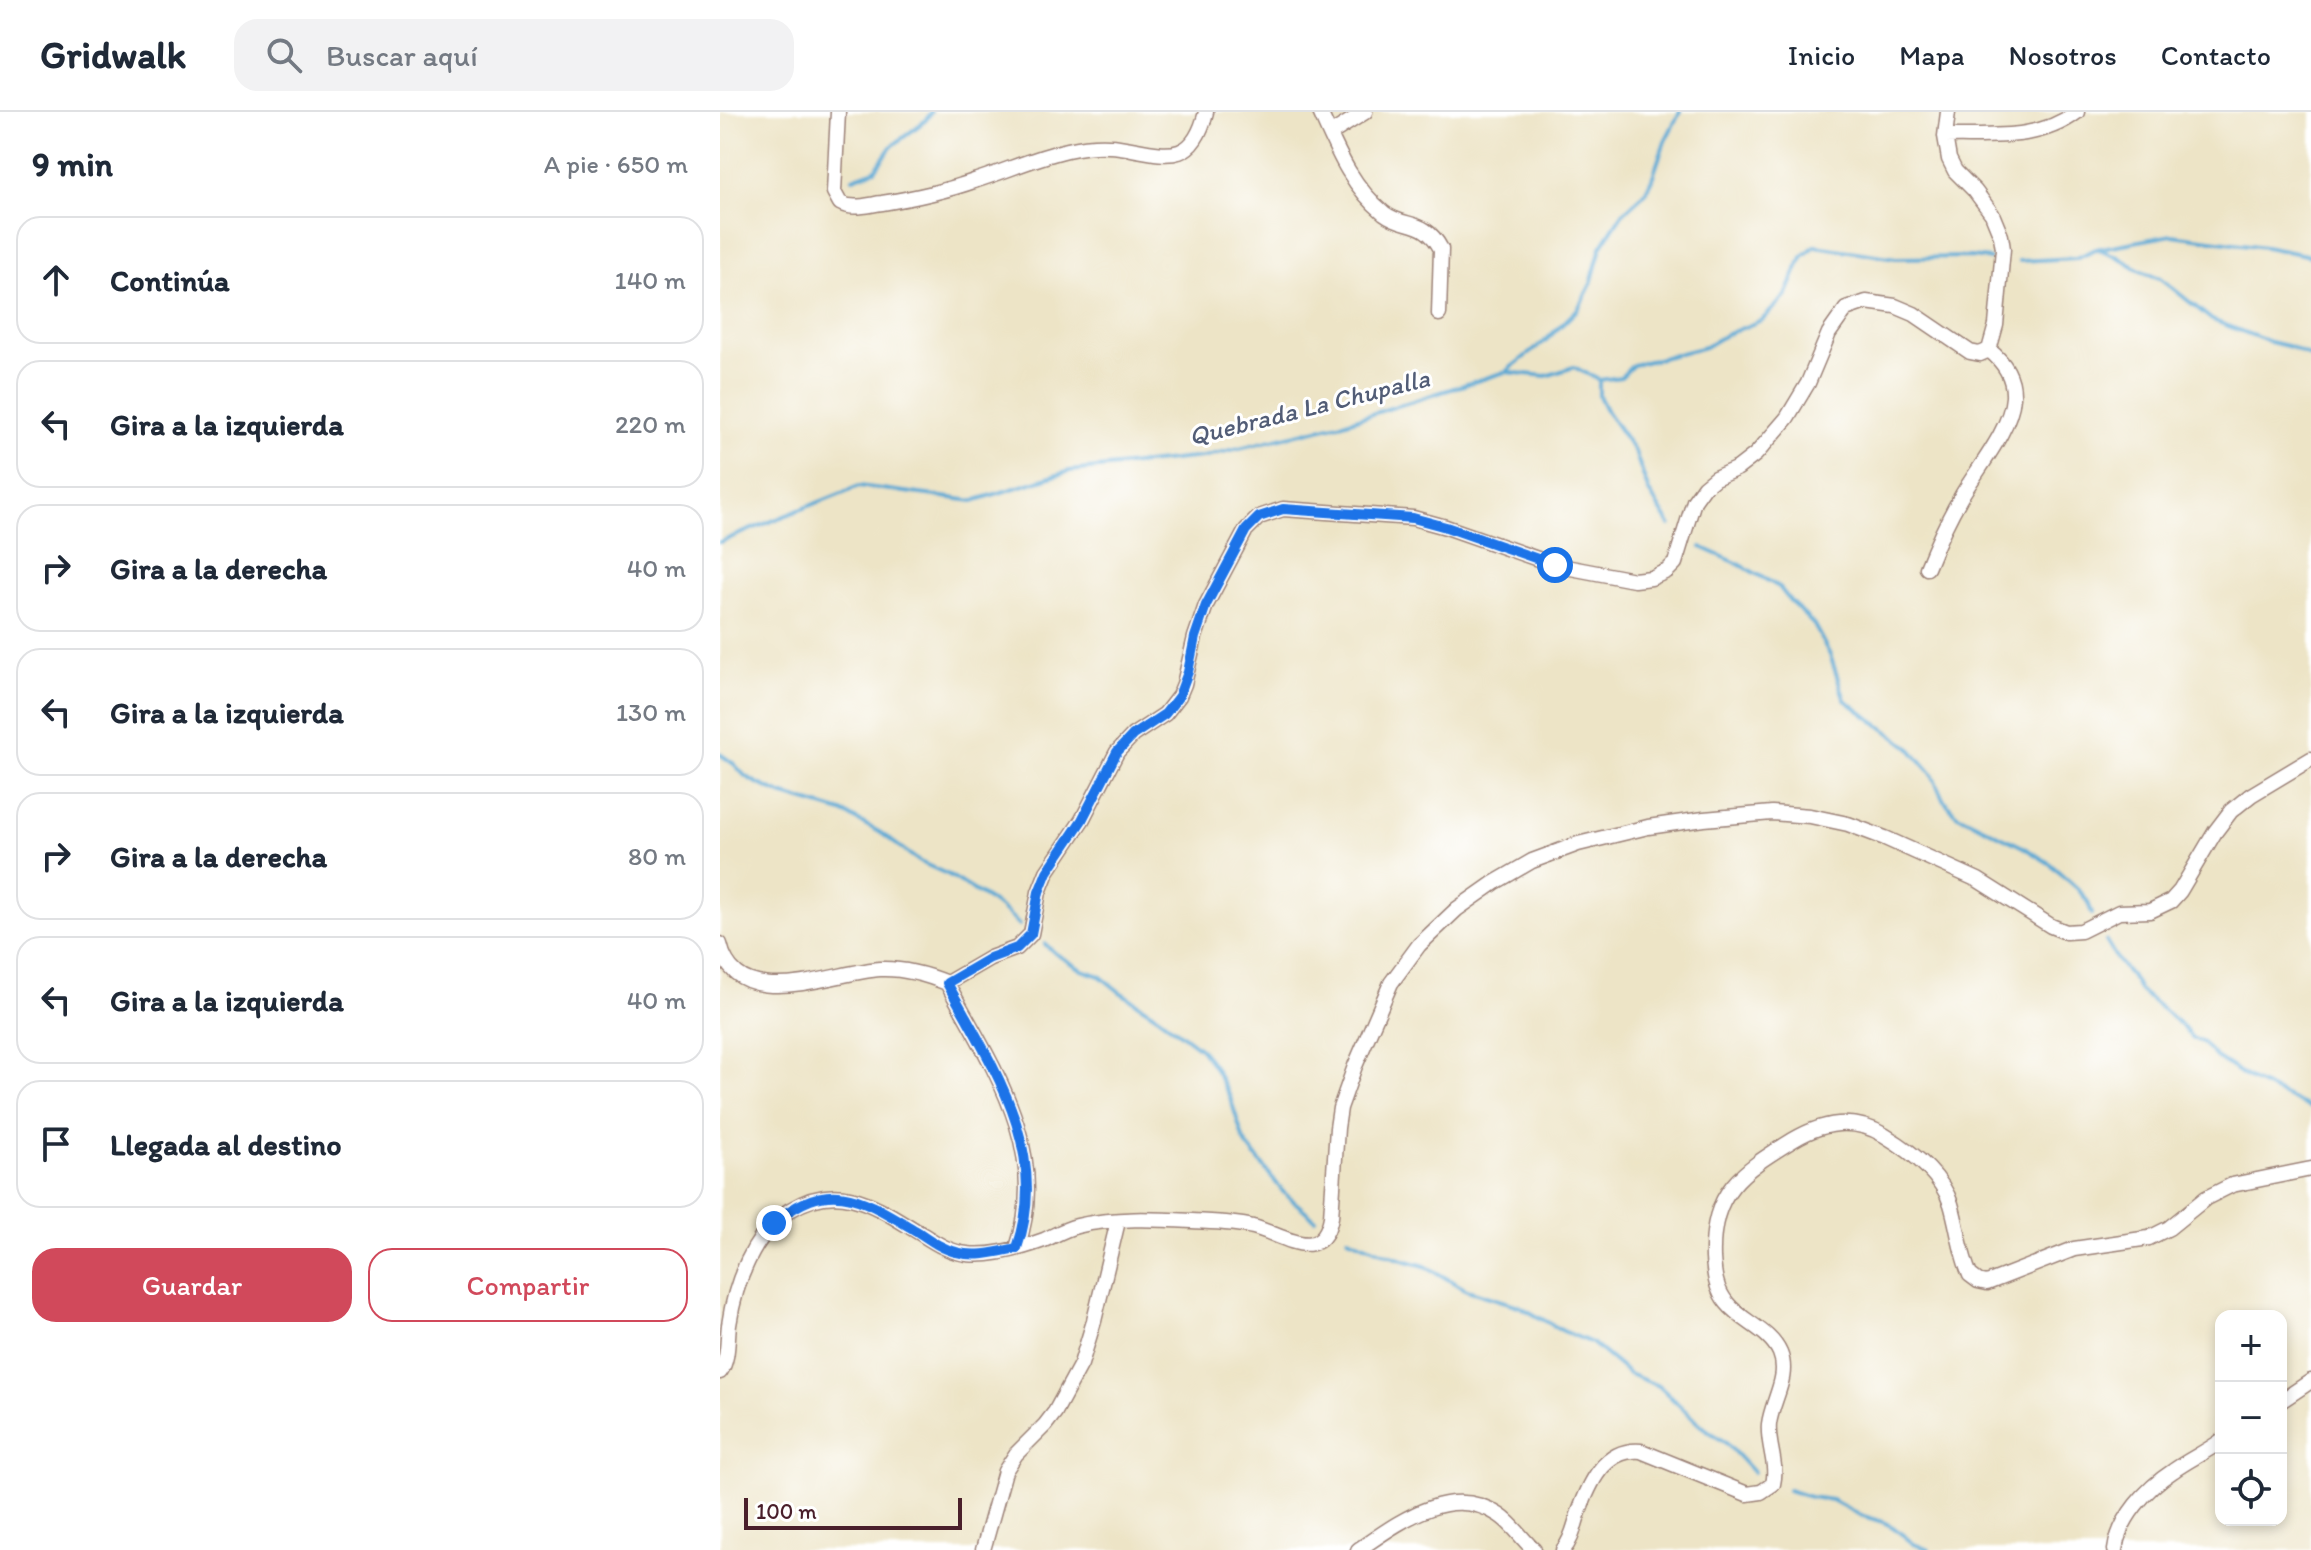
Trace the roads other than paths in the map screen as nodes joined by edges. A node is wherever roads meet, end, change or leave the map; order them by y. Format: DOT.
graph roads {
  1 [pos="838,112"];
  2 [pos="1206,112"];
  3 [pos="1320,112"];
  4 [pos="1365,112"];
  5 [pos="1948,112"];
  6 [pos="2077,112"];
  7 [pos="1330,134"];
  8 [pos="1945,136"];
  9 [pos="1439,314"];
  10 [pos="1989,350"];
  11 [pos="1927,568"];
  12 [pos="2311,759"];
  13 [pos="720,944"];
  14 [pos="947,983"];
  15 [pos="2311,1169"];
  16 [pos="1118,1221"];
  17 [pos="1017,1248"];
  18 [pos="720,1372"];
  19 [pos="2311,1381"];
  20 [pos="2287,1397"];
  21 [pos="2215,1445"];
  22 [pos="983,1550"];
  23 [pos="1358,1550"];
  24 [pos="1534,1550"];
  25 [pos="1563,1550"];
  26 [pos="2115,1550"];
  1 -- 2 [label="street"];
  3 -- 7 [label="street"];
  4 -- 7 [label="street"];
  5 -- 8 [label="street"];
  6 -- 8 [label="street"];
  7 -- 9 [label="street"];
  8 -- 10 [label="street"];
  10 -- 11 [label="street"];
  10 -- 14 [label="street"];
  12 -- 16 [label="street"];
  13 -- 14 [label="street"];
  14 -- 17 [label="street"];
  15 -- 25 [label="street"];
  16 -- 17 [label="street"];
  16 -- 22 [label="street"];
  17 -- 18 [label="street"];
  19 -- 20 [label="street"];
  21 -- 26 [label="street"];
  23 -- 24 [label="street"];
}
